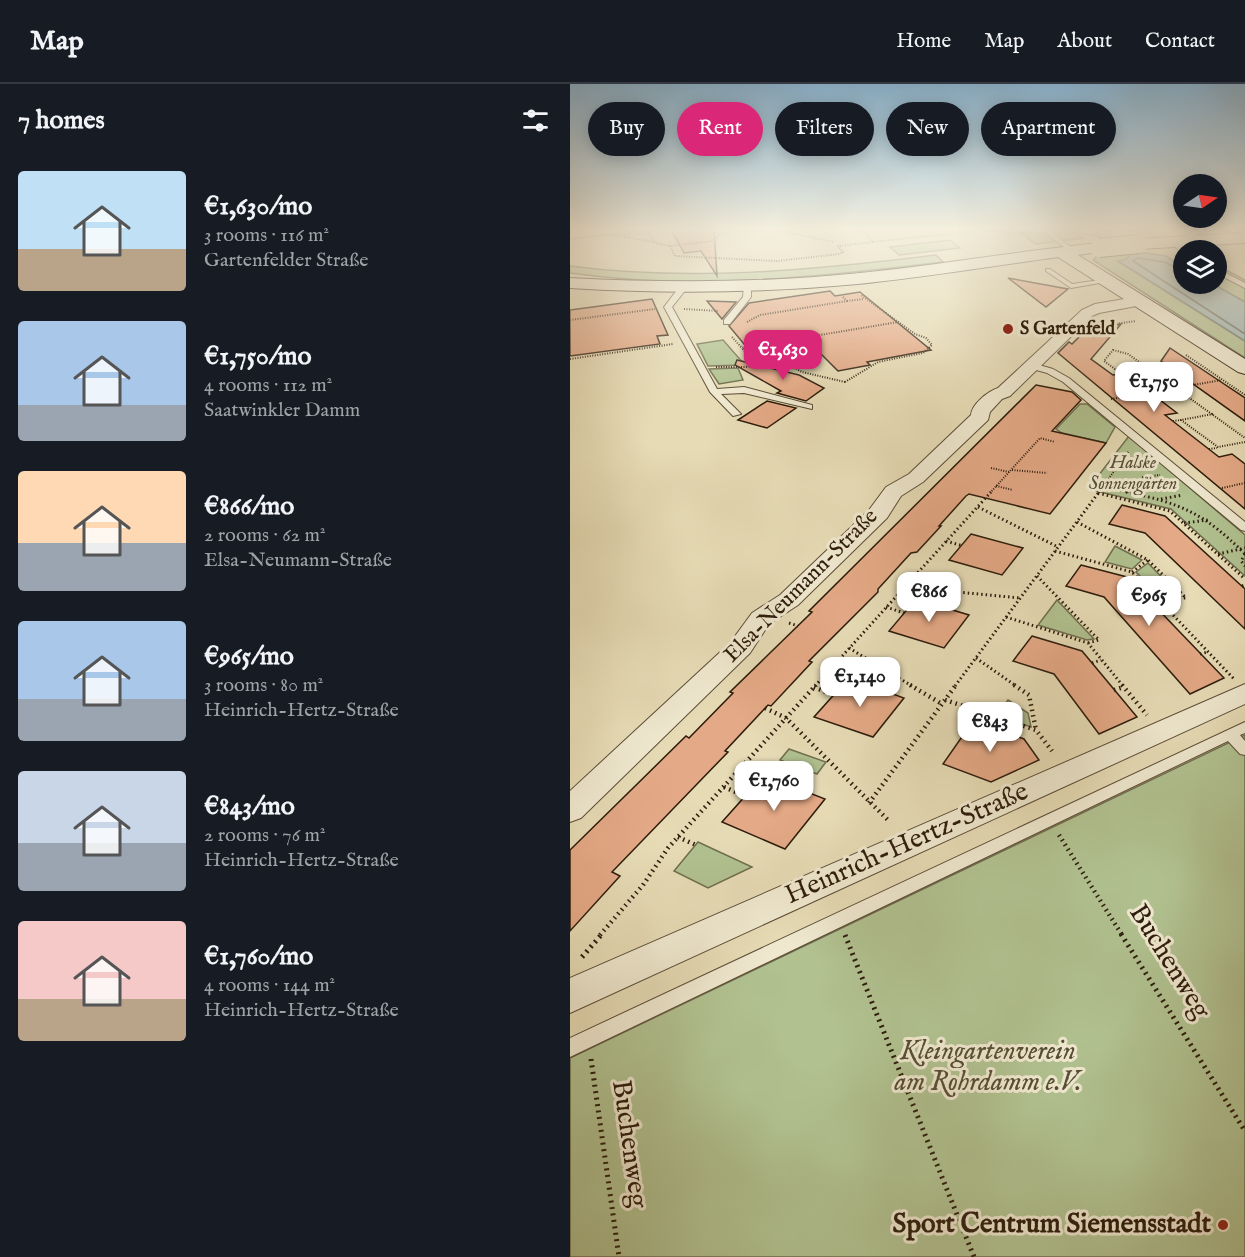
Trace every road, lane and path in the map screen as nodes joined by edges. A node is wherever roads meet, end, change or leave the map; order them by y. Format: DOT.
graph roads {
  1 [pos="570,283"];
  2 [pos="800,283"];
  3 [pos="1066,283"];
  4 [pos="1100,283"];
  5 [pos="1108,283"];
  6 [pos="747,287"];
  7 [pos="683,288"];
  8 [pos="858,292"];
  9 [pos="840,295"];
  10 [pos="865,298"];
  11 [pos="847,301"];
  12 [pos="1142,301"];
  13 [pos="668,308"];
  14 [pos="735,312"];
  15 [pos="570,320"];
  16 [pos="727,322"];
  17 [pos="741,322"];
  18 [pos="898,322"];
  19 [pos="732,337"];
  20 [pos="687,342"];
  21 [pos="742,348"];
  22 [pos="570,358"];
  23 [pos="1143,364"];
  24 [pos="756,365"];
  25 [pos="1032,366"];
  26 [pos="700,368"];
  27 [pos="1239,373"];
  28 [pos="1175,388"];
  29 [pos="714,392"];
  30 [pos="1096,403"];
  31 [pos="809,407"];
  32 [pos="736,414"];
  33 [pos="1213,414"];
  34 [pos="1181,420"];
  35 [pos="1173,421"];
  36 [pos="1245,440"];
  37 [pos="1141,441"];
  38 [pos="1055,442"];
  39 [pos="1218,447"];
  40 [pos="1209,449"];
  41 [pos="991,468"];
  42 [pos="1010,471"];
  43 [pos="1047,472"];
  44 [pos="1161,474"];
  45 [pos="996,486"];
  46 [pos="1103,487"];
  47 [pos="1013,490"];
  48 [pos="1098,493"];
  49 [pos="1130,493"];
  50 [pos="978,507"];
  51 [pos="1077,522"];
  52 [pos="1183,522"];
  53 [pos="1174,524"];
  54 [pos="1245,528"];
  55 [pos="946,542"];
  56 [pos="963,546"];
  57 [pos="1211,548"];
  58 [pos="1057,549"];
  59 [pos="1243,549"];
  60 [pos="1202,550"];
  61 [pos="1218,554"];
  62 [pos="1245,554"];
  63 [pos="1148,560"];
  64 [pos="1245,566"];
  65 [pos="1132,572"];
  66 [pos="1037,576"];
  67 [pos="1245,579"];
  68 [pos="1144,585"];
  69 [pos="905,587"];
  70 [pos="1137,587"];
  71 [pos="1021,598"];
  72 [pos="1158,599"];
  73 [pos="886,607"];
  74 [pos="904,613"];
  75 [pos="1172,614"];
  76 [pos="1164,616"];
  77 [pos="1006,618"];
  78 [pos="1088,643"];
  79 [pos="849,648"];
  80 [pos="1208,652"];
  81 [pos="1200,654"];
  82 [pos="976,658"];
  83 [pos="1101,660"];
  84 [pos="1092,663"];
  85 [pos="1240,686"];
  86 [pos="814,687"];
  87 [pos="1124,687"];
  88 [pos="1114,690"];
  89 [pos="833,695"];
  90 [pos="944,702"];
  91 [pos="765,708"];
  92 [pos="786,718"];
  93 [pos="1149,718"];
  94 [pos="1005,720"];
  95 [pos="999,730"];
  96 [pos="1036,730"];
  97 [pos="1238,730"];
  98 [pos="1245,750"];
  99 [pos="1052,751"];
  100 [pos="724,787"];
  101 [pos="745,796"];
  102 [pos="869,803"];
  103 [pos="570,810"];
  104 [pos="1049,820"];
  105 [pos="890,822"];
  106 [pos="678,837"];
  107 [pos="696,845"];
  108 [pos="840,920"];
  109 [pos="582,957"];
  110 [pos="570,996"];
  111 [pos="589,1039"];
  112 [pos="570,1048"];
  113 [pos="1245,1131"];
  114 [pos="619,1257"];
  115 [pos="974,1257"];
  1 -- 7 [label="main road"];
  2 -- 6 [label="main road"];
  3 -- 4 [label="lane"];
  5 -- 12 [label="main road"];
  6 -- 7 [label="main road"];
  6 -- 14 [label="lane"];
  7 -- 13 [label="lane"];
  8 -- 10 [label="path"];
  9 -- 11 [label="path"];
  10 -- 11 [label="path"];
  10 -- 18 [label="path"];
  11 -- 17 [label="path"];
  12 -- 25 [label="street, Elsa-Neumann-Straße"];
  12 -- 27 [label="main road"];
  13 -- 14 [label="path"];
  13 -- 15 [label="path"];
  13 -- 20 [label="lane"];
  14 -- 16 [label="lane"];
  18 -- 21 [label="path"];
  18 -- 24 [label="path"];
  19 -- 21 [label="path"];
  20 -- 22 [label="path"];
  20 -- 26 [label="lane"];
  21 -- 24 [label="path"];
  23 -- 23 [label="path"];
  23 -- 28 [label="path"];
  24 -- 26 [label="path"];
  25 -- 30 [label="lane"];
  25 -- 103 [label="street, Elsa-Neumann-Straße"];
  26 -- 29 [label="lane"];
  27 -- 28 [label="path"];
  28 -- 30 [label="path"];
  28 -- 33 [label="path"];
  29 -- 31 [label="lane"];
  29 -- 32 [label="lane"];
  30 -- 37 [label="lane"];
  33 -- 34 [label="path"];
  33 -- 36 [label="path"];
  34 -- 35 [label="path"];
  34 -- 39 [label="path"];
  36 -- 39 [label="path"];
  37 -- 46 [label="path"];
  37 -- 54 [label="lane"];
  38 -- 42 [label="path"];
  39 -- 40 [label="path"];
  41 -- 42 [label="path"];
  42 -- 43 [label="path"];
  42 -- 45 [label="path"];
  44 -- 49 [label="path"];
  45 -- 47 [label="path"];
  45 -- 50 [label="path"];
  46 -- 48 [label="path"];
  46 -- 49 [label="path"];
  48 -- 51 [label="path"];
  48 -- 52 [label="path"];
  49 -- 59 [label="path"];
  50 -- 55 [label="path"];
  50 -- 58 [label="path"];
  51 -- 58 [label="path"];
  51 -- 63 [label="path"];
  52 -- 53 [label="path"];
  52 -- 57 [label="path"];
  55 -- 56 [label="path"];
  55 -- 69 [label="path"];
  57 -- 60 [label="path"];
  57 -- 61 [label="path"];
  58 -- 65 [label="path"];
  58 -- 66 [label="path"];
  59 -- 61 [label="path"];
  59 -- 62 [label="path"];
  61 -- 67 [label="path"];
  62 -- 64 [label="path"];
  63 -- 65 [label="path"];
  63 -- 72 [label="path"];
  65 -- 68 [label="path"];
  66 -- 71 [label="path"];
  66 -- 78 [label="path"];
  68 -- 70 [label="path"];
  68 -- 72 [label="path"];
  69 -- 71 [label="path"];
  69 -- 73 [label="path"];
  71 -- 77 [label="path"];
  72 -- 75 [label="path"];
  73 -- 74 [label="path"];
  73 -- 79 [label="path"];
  75 -- 76 [label="path"];
  75 -- 80 [label="path"];
  77 -- 78 [label="path"];
  77 -- 82 [label="path"];
  78 -- 83 [label="path"];
  79 -- 86 [label="path"];
  79 -- 90 [label="path"];
  80 -- 81 [label="path"];
  80 -- 85 [label="path"];
  82 -- 90 [label="path"];
  82 -- 96 [label="path"];
  83 -- 84 [label="path"];
  83 -- 87 [label="path"];
  85 -- 110 [label="street, Heinrich-Hertz-Straße"];
  86 -- 89 [label="path"];
  86 -- 92 [label="path"];
  87 -- 88 [label="path"];
  87 -- 93 [label="path"];
  90 -- 94 [label="path"];
  90 -- 102 [label="path"];
  91 -- 92 [label="path"];
  92 -- 100 [label="path"];
  92 -- 102 [label="path"];
  94 -- 95 [label="path"];
  94 -- 96 [label="path"];
  96 -- 99 [label="path"];
  97 -- 98 [label="lane"];
  97 -- 104 [label="lane"];
  100 -- 101 [label="path"];
  100 -- 106 [label="path"];
  102 -- 105 [label="path"];
  104 -- 108 [label="lane"];
  104 -- 113 [label="path, Buchenweg"];
  106 -- 107 [label="path"];
  106 -- 109 [label="path"];
  108 -- 111 [label="lane"];
  108 -- 115 [label="path"];
  111 -- 112 [label="lane"];
  111 -- 114 [label="path, Buchenweg"];
}
